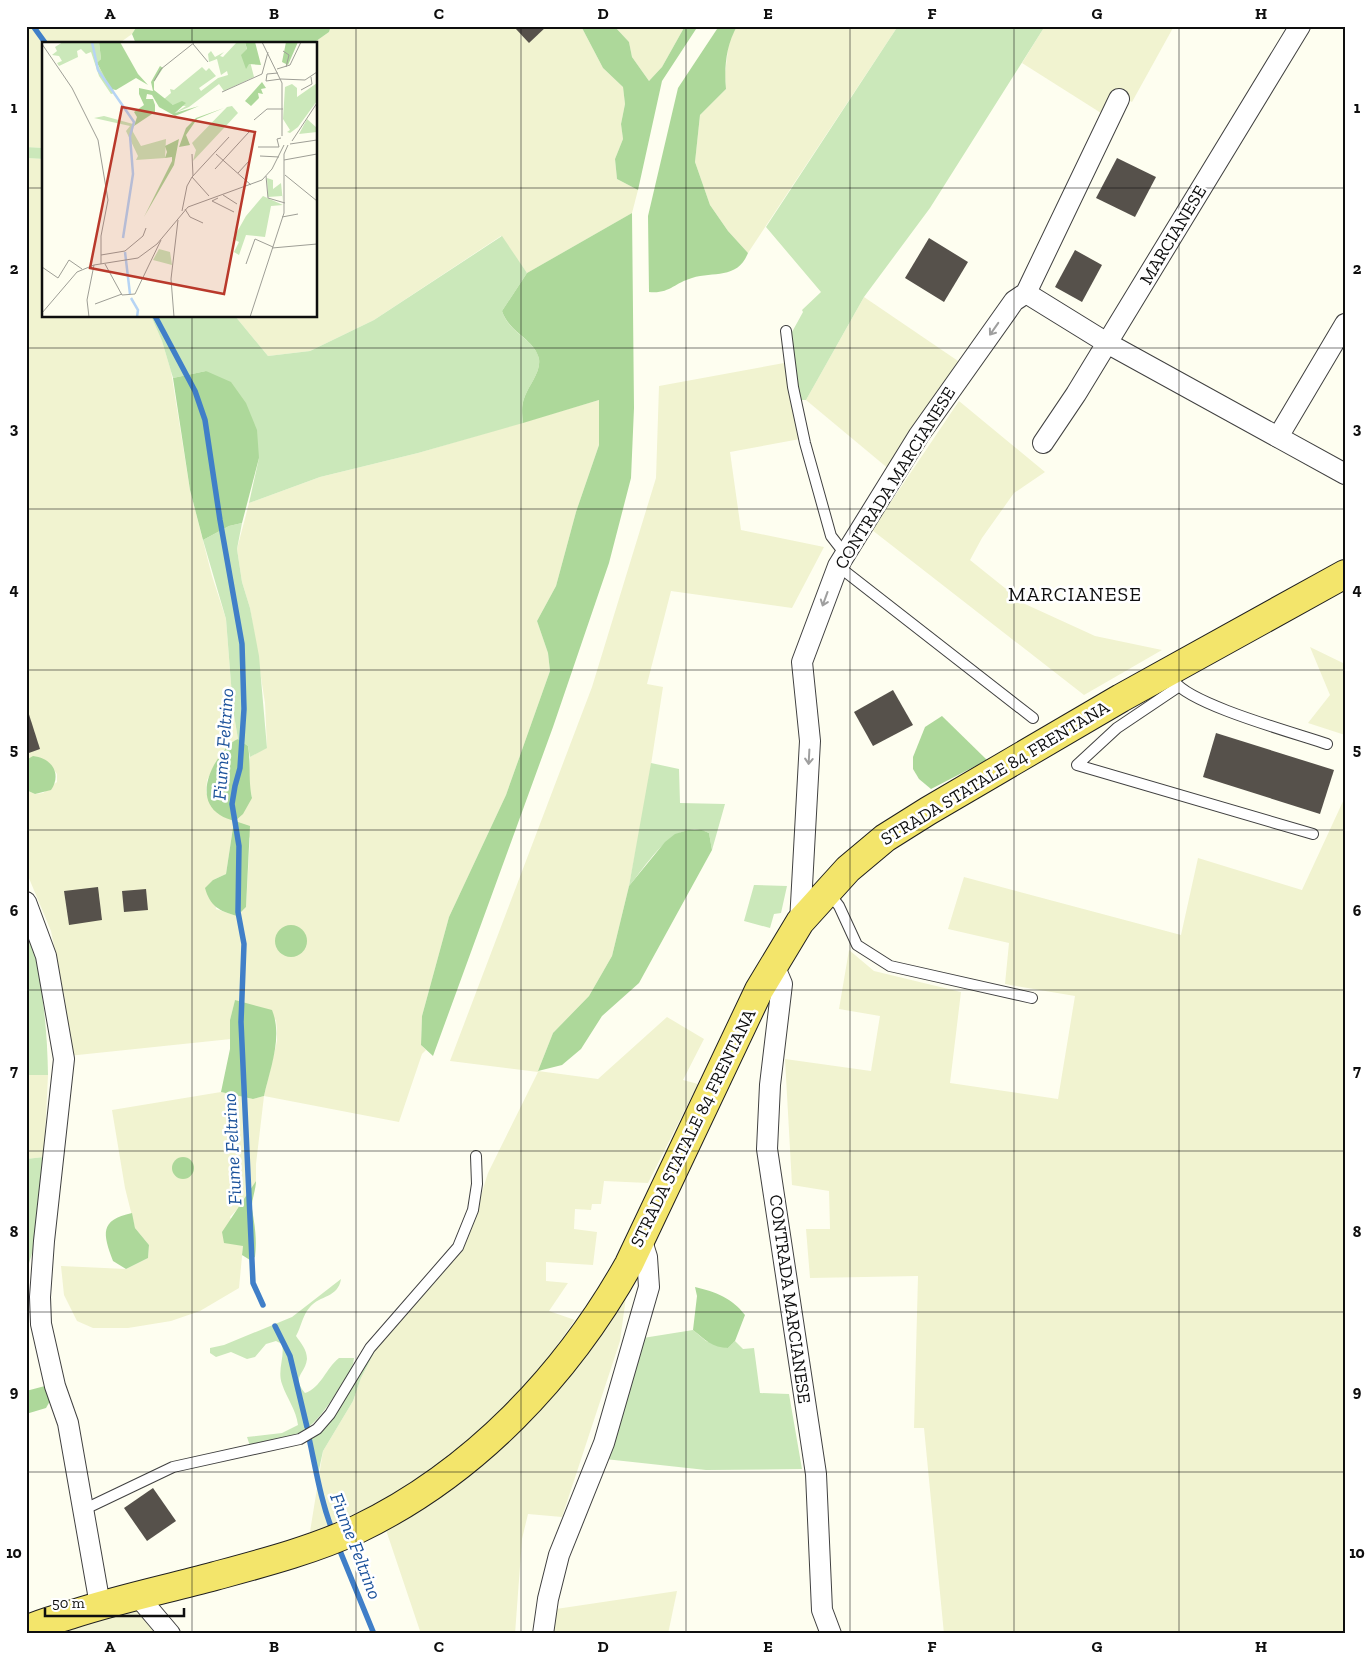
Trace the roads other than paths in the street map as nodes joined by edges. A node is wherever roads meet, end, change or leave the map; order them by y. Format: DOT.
graph roads {
  1 [pos="1300,26"];
  2 [pos="1119,99"];
  3 [pos="1026,293"];
  4 [pos="1345,324"];
  5 [pos="786,332"];
  6 [pos="1107,343"];
  7 [pos="1278,437"];
  8 [pos="1043,443"];
  9 [pos="1345,474"];
  10 [pos="841,560"];
  11 [pos="1341,579"];
  12 [pos="1172,679"];
  13 [pos="1033,718"];
  14 [pos="1327,744"];
  15 [pos="1313,834"];
  16 [pos="827,890"];
  17 [pos="26,902"];
  18 [pos="800,922"];
  19 [pos="774,965"];
  20 [pos="1032,998"];
  21 [pos="476,1156"];
  22 [pos="641,1238"];
  23 [pos="85,1508"];
  24 [pos="137,1595"];
  25 [pos="100,1605"];
  26 [pos="32,1630"];
  27 [pos="170,1634"];
  28 [pos="543,1634"];
  29 [pos="831,1634"];
  1 -- 6 [label="street, MARCIANESE"];
  2 -- 3 [label="street, CONTRADA MARCIANESE"];
  3 -- 6 [label="street"];
  3 -- 10 [label="street, CONTRADA MARCIANESE, one-way"];
  4 -- 7 [label="street"];
  5 -- 10 [label="lane"];
  6 -- 7 [label="street"];
  6 -- 8 [label="street, MARCIANESE"];
  7 -- 9 [label="street"];
  10 -- 13 [label="lane"];
  10 -- 18 [label="street, CONTRADA MARCIANESE, one-way"];
  11 -- 12 [label="main road, STRADA STATALE 84 FRENTANA"];
  12 -- 14 [label="lane"];
  12 -- 15 [label="lane"];
  12 -- 16 [label="main road, STRADA STATALE 84 FRENTANA"];
  16 -- 18 [label="main road, STRADA STATALE 84 FRENTANA"];
  16 -- 20 [label="lane"];
  17 -- 23 [label="street"];
  18 -- 19 [label="main road, STRADA STATALE 84 FRENTANA"];
  19 -- 22 [label="main road, STRADA STATALE 84 FRENTANA"];
  19 -- 29 [label="street, CONTRADA MARCIANESE"];
  21 -- 23 [label="lane"];
  22 -- 24 [label="main road, STRADA STATALE 84 FRENTANA"];
  22 -- 28 [label="street"];
  23 -- 25 [label="street"];
  24 -- 25 [label="main road, STRADA STATALE 84 FRENTANA"];
  24 -- 27 [label="street"];
  25 -- 26 [label="main road, STRADA STATALE 84 FRENTANA"];
}
